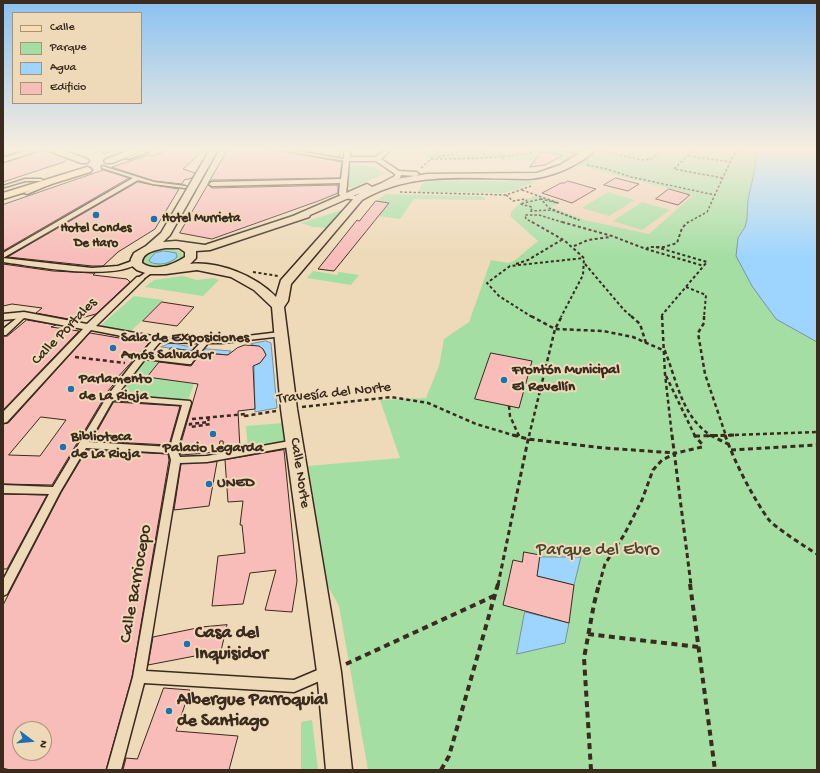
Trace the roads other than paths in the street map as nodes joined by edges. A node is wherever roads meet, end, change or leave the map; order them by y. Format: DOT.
graph roads {
  1 [pos="24,184"];
  2 [pos="41,184"];
  3 [pos="49,184"];
  4 [pos="127,184"];
  5 [pos="162,184"];
  6 [pos="195,184"];
  7 [pos="343,184"];
  8 [pos="378,184"];
  9 [pos="387,184"];
  10 [pos="185,187"];
  11 [pos="4,189"];
  12 [pos="26,192"];
  13 [pos="3,196"];
  14 [pos="344,196"];
  15 [pos="356,202"];
  16 [pos="297,217"];
  17 [pos="165,235"];
  18 [pos="183,246"];
  19 [pos="149,249"];
  20 [pos="3,256"];
  21 [pos="3,260"];
  22 [pos="135,262"];
  23 [pos="155,270"];
  24 [pos="140,279"];
  25 [pos="285,283"];
  26 [pos="259,288"];
  27 [pos="278,308"];
  28 [pos="24,315"];
  29 [pos="3,317"];
  30 [pos="89,328"];
  31 [pos="3,333"];
  32 [pos="280,334"];
  33 [pos="158,340"];
  34 [pos="206,341"];
  35 [pos="143,357"];
  36 [pos="111,397"];
  37 [pos="3,419"];
  38 [pos="294,443"];
  39 [pos="83,445"];
  40 [pos="175,455"];
  41 [pos="3,488"];
  42 [pos="56,491"];
  43 [pos="3,591"];
  44 [pos="329,672"];
  45 [pos="139,677"];
  46 [pos="114,770"];
  47 [pos="339,770"];
  1 -- 11 [label="main road"];
  2 -- 13 [label="main road"];
  3 -- 12 [label="lane"];
  4 -- 20 [label="street"];
  5 -- 10 [label="street"];
  6 -- 17 [label="main road"];
  7 -- 14 [label="street"];
  8 -- 14 [label="main road"];
  9 -- 15 [label="main road"];
  14 -- 15 [label="street"];
  14 -- 16 [label="main road"];
  15 -- 16 [label="main road"];
  15 -- 25 [label="main road"];
  16 -- 18 [label="main road"];
  17 -- 18 [label="main road"];
  17 -- 19 [label="main road"];
  18 -- 19 [label="main road"];
  18 -- 23 [label="main road"];
  19 -- 22 [label="main road"];
  21 -- 22 [label="street"];
  22 -- 23 [label="main road"];
  23 -- 24 [label="street, Calle Portales"];
  23 -- 26 [label="main road"];
  24 -- 30 [label="street, Calle Portales"];
  25 -- 26 [label="main road"];
  25 -- 27 [label="main road"];
  26 -- 27 [label="main road"];
  27 -- 32 [label="main road, Calle Norte"];
  28 -- 29 [label="street"];
  28 -- 30 [label="street"];
  28 -- 31 [label="street"];
  30 -- 33 [label="street"];
  30 -- 37 [label="street, Calle Portales"];
  32 -- 34 [label="street"];
  32 -- 38 [label="main road, Calle Norte"];
  33 -- 34 [label="street"];
  33 -- 35 [label="street"];
  34 -- 35 [label="street"];
  35 -- 36 [label="street"];
  36 -- 39 [label="street"];
  36 -- 40 [label="street, Calle Barriocepo"];
  38 -- 40 [label="street"];
  38 -- 44 [label="main road, Calle Norte"];
  39 -- 40 [label="street"];
  39 -- 42 [label="street"];
  40 -- 45 [label="street, Calle Barriocepo"];
  41 -- 42 [label="street"];
  42 -- 43 [label="street"];
  44 -- 45 [label="street"];
  44 -- 47 [label="main road, Calle Norte"];
  45 -- 46 [label="street, Calle Barriocepo"];
}
